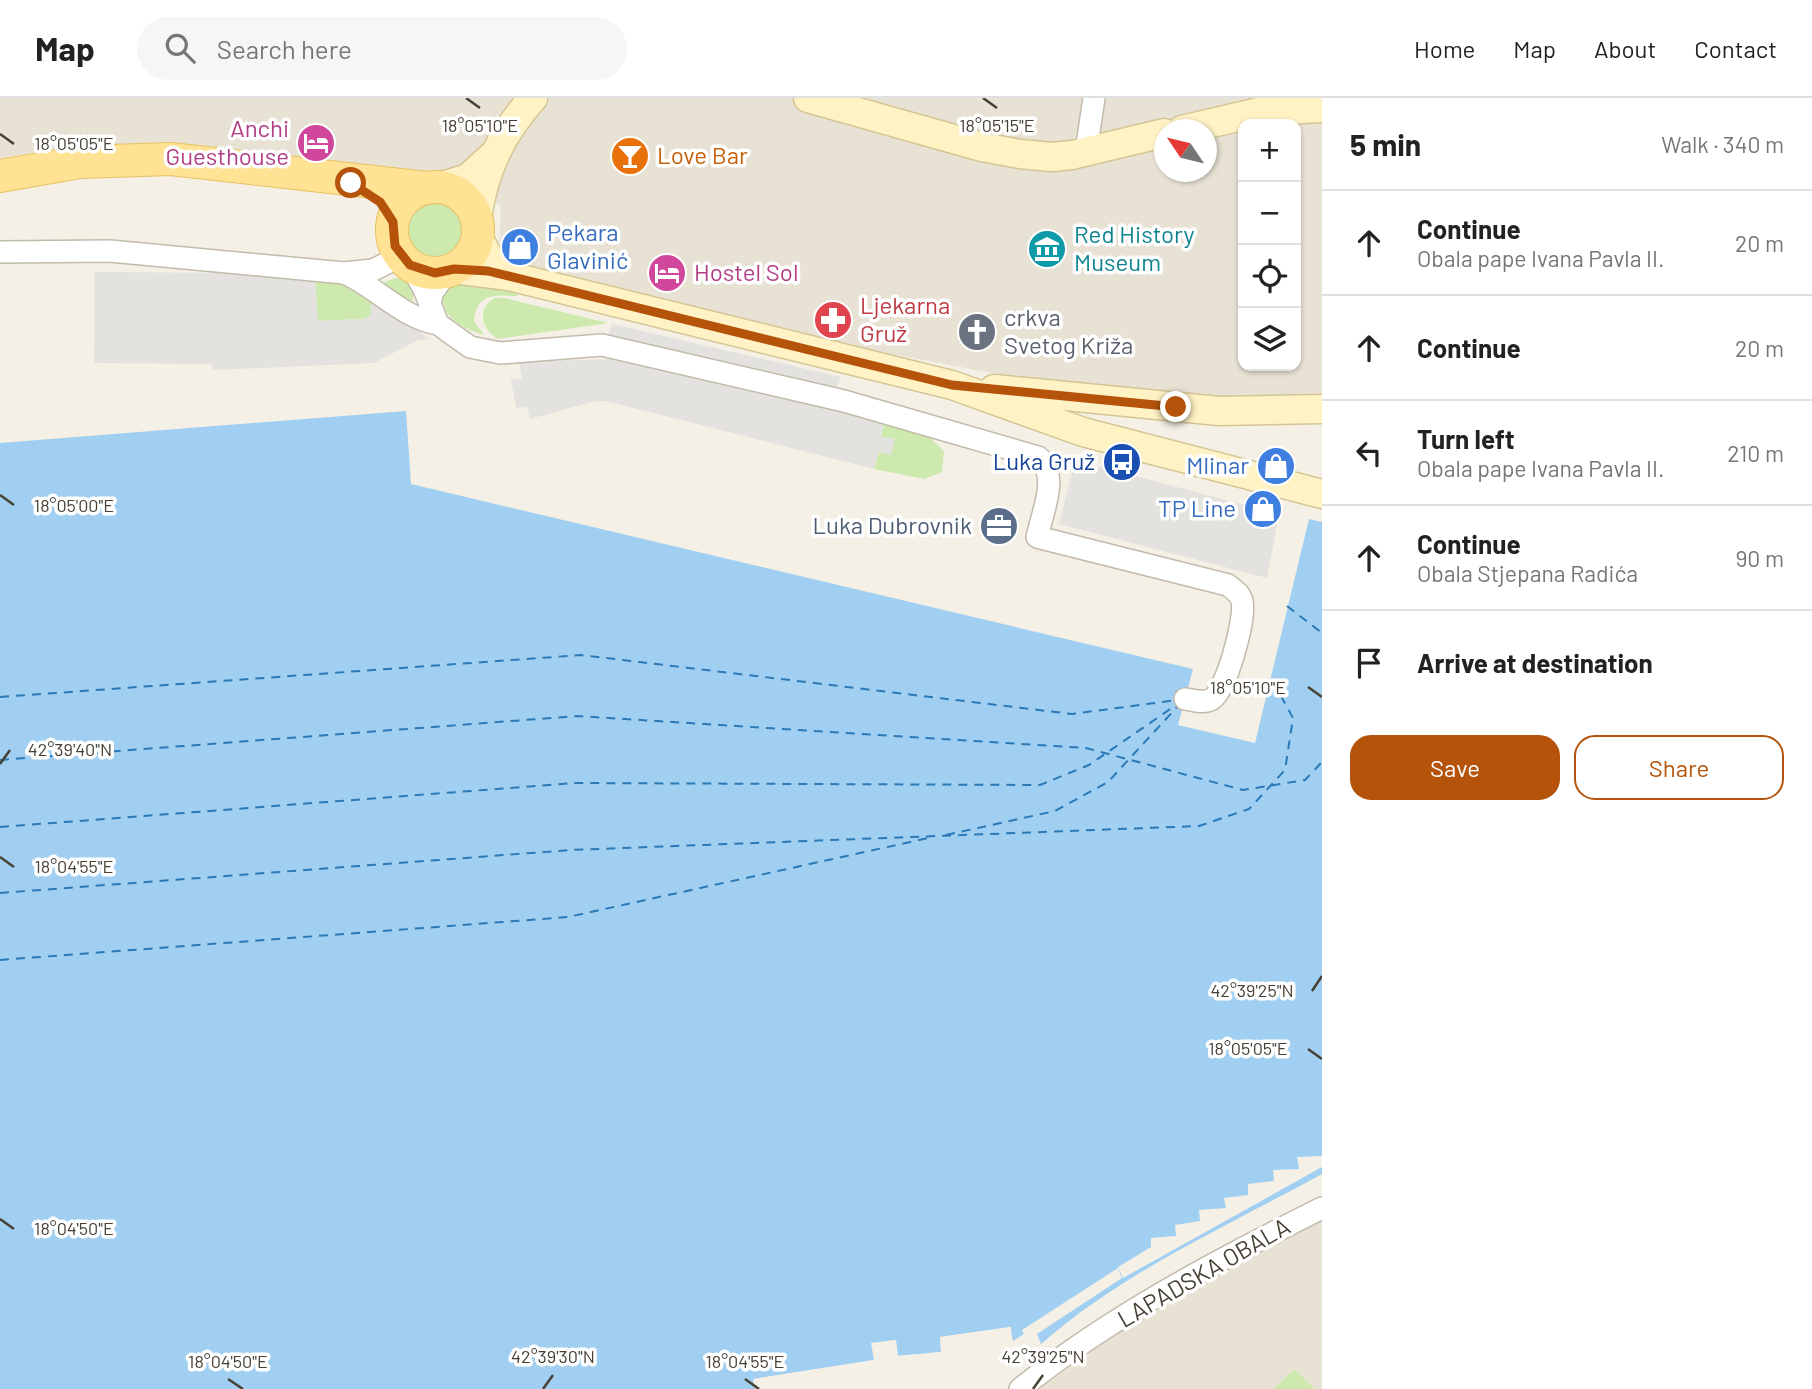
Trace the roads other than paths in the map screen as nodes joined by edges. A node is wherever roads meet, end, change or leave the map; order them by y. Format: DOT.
graph roads {
  1 [pos="533,98"];
  2 [pos="808,98"];
  3 [pos="1094,98"];
  4 [pos="859,106"];
  5 [pos="1322,108"];
  6 [pos="1217,122"];
  7 [pos="1154,136"];
  8 [pos="1086,151"];
  9 [pos="492,155"];
  10 [pos="0,176"];
  11 [pos="335,176"];
  12 [pos="433,187"];
  13 [pos="393,222"];
  14 [pos="478,228"];
  15 [pos="0,251"];
  16 [pos="405,261"];
  17 [pos="451,270"];
  18 [pos="344,273"];
  19 [pos="509,276"];
  20 [pos="434,315"];
  21 [pos="952,385"];
  22 [pos="1176,407"];
  23 [pos="1322,409"];
  24 [pos="1166,455"];
  25 [pos="1322,494"];
  26 [pos="1185,699"];
  27 [pos="1322,1208"];
  28 [pos="1020,1389"];
  1 -- 9 [label="main road"];
  2 -- 4 [label="main road"];
  3 -- 8 [label="street"];
  4 -- 8 [label="main road"];
  5 -- 6 [label="main road"];
  7 -- 8 [label="main road"];
  9 -- 12 [label="main road"];
  9 -- 14 [label="main road"];
  10 -- 11 [label="main road"];
  11 -- 12 [label="main road"];
  11 -- 13 [label="main road"];
  12 -- 13 [label="main road"];
  12 -- 14 [label="main road"];
  13 -- 16 [label="main road"];
  14 -- 17 [label="main road"];
  14 -- 19 [label="main road"];
  15 -- 18 [label="street"];
  16 -- 17 [label="main road"];
  16 -- 18 [label="street"];
  16 -- 20 [label="street"];
  17 -- 19 [label="main road"];
  17 -- 20 [label="street"];
  18 -- 20 [label="street"];
  19 -- 21 [label="main road"];
  20 -- 26 [label="street"];
  21 -- 22 [label="main road"];
  21 -- 24 [label="main road"];
  22 -- 23 [label="main road"];
  22 -- 24 [label="main road"];
  24 -- 25 [label="main road"];
  27 -- 28 [label="street, LAPADSKA OBALA"];
}
